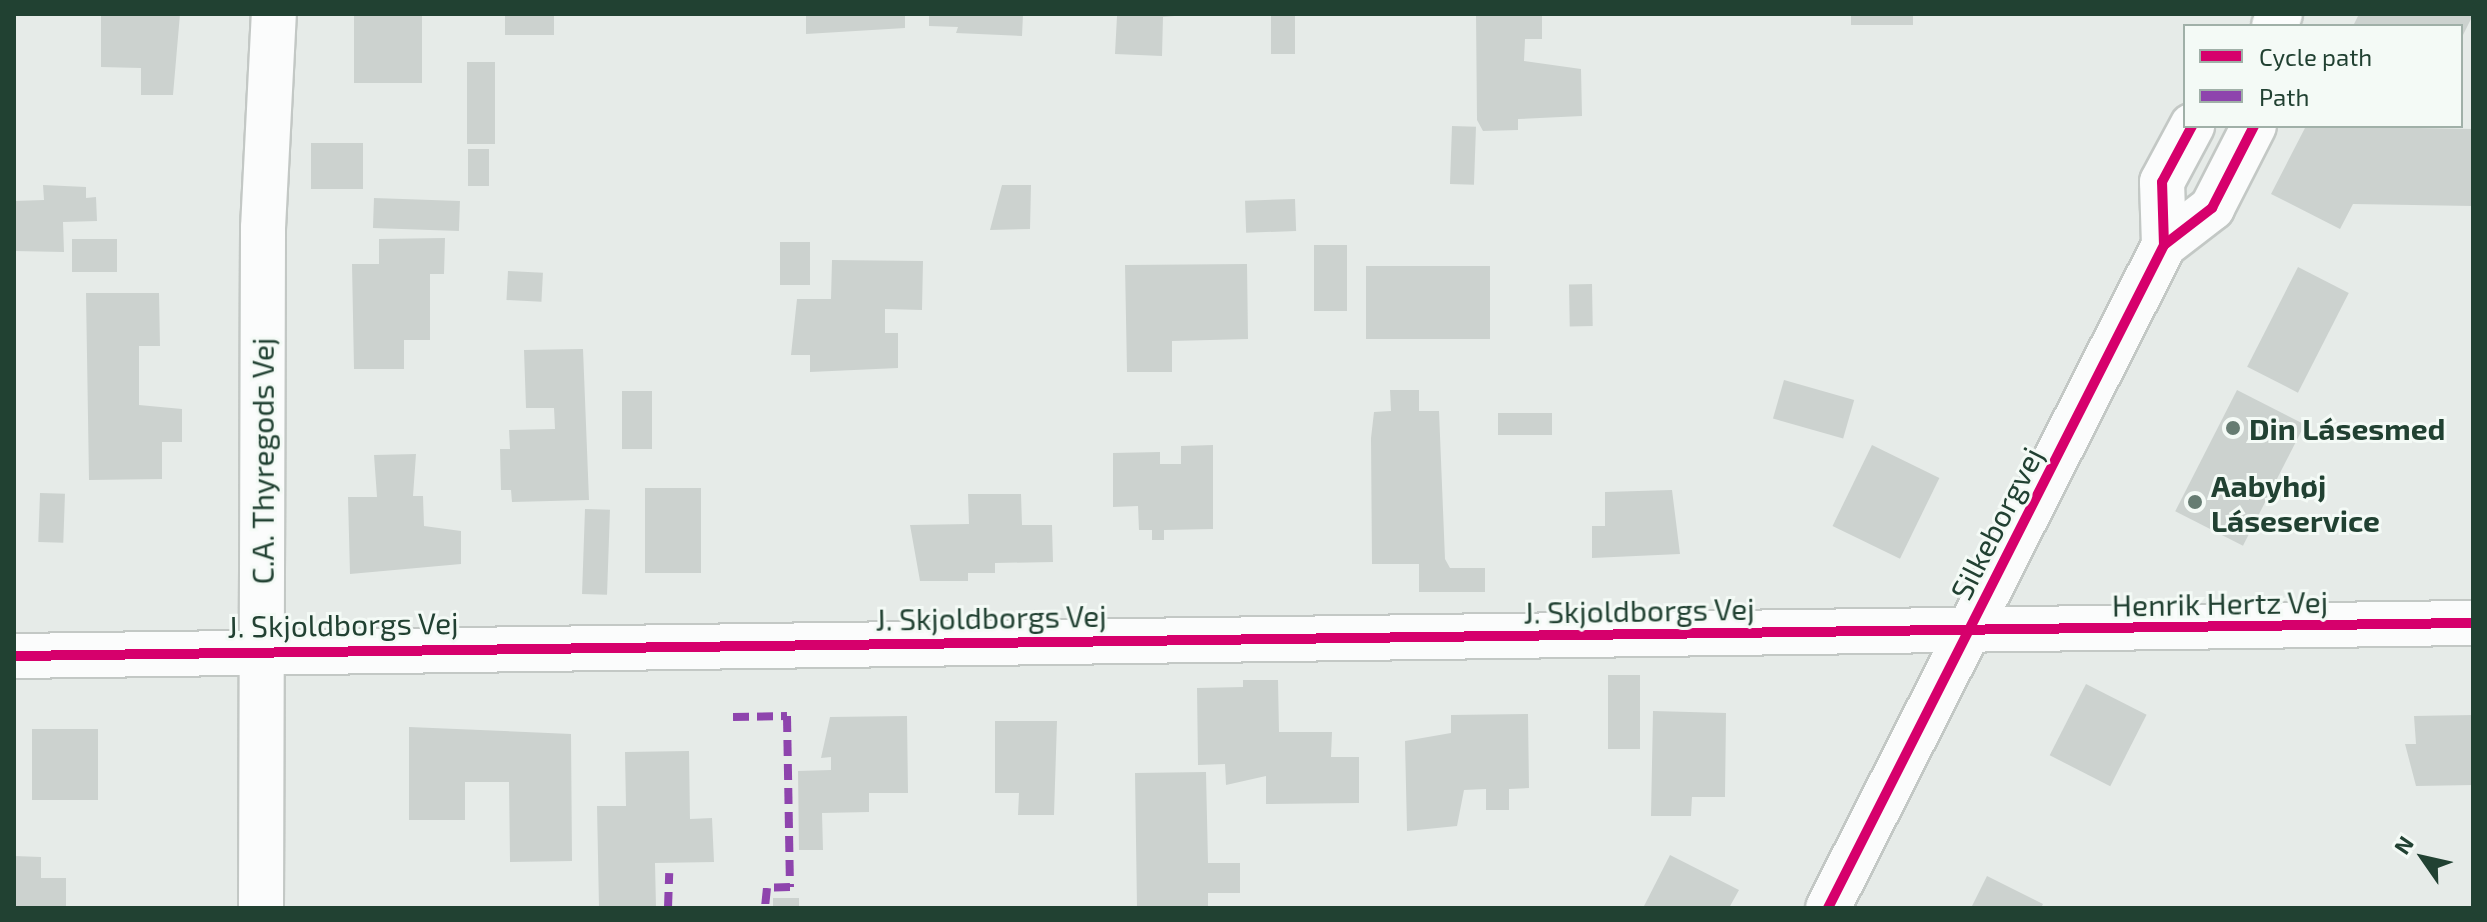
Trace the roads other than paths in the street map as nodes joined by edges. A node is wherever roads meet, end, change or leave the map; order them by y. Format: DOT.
graph roads {
  1 [pos="274,14"];
  2 [pos="2191,128"];
  3 [pos="2253,128"];
  4 [pos="2164,245"];
  5 [pos="2473,623"];
  6 [pos="1968,632"];
  7 [pos="262,649"];
  8 [pos="14,656"];
  9 [pos="261,908"];
  10 [pos="1828,908"];
  1 -- 7 [label="street, C.A. Thyregods Vej"];
  2 -- 4 [label="street, Silkeborgvej"];
  3 -- 4 [label="street, Silkeborgvej"];
  4 -- 6 [label="street, Silkeborgvej"];
  5 -- 6 [label="street, Henrik Hertz Vej"];
  6 -- 7 [label="street, J. Skjoldborgs Vej"];
  6 -- 10 [label="street, Silkeborgvej"];
  7 -- 8 [label="street, J. Skjoldborgs Vej"];
  7 -- 9 [label="street, C.A. Thyregods Vej"];
}
